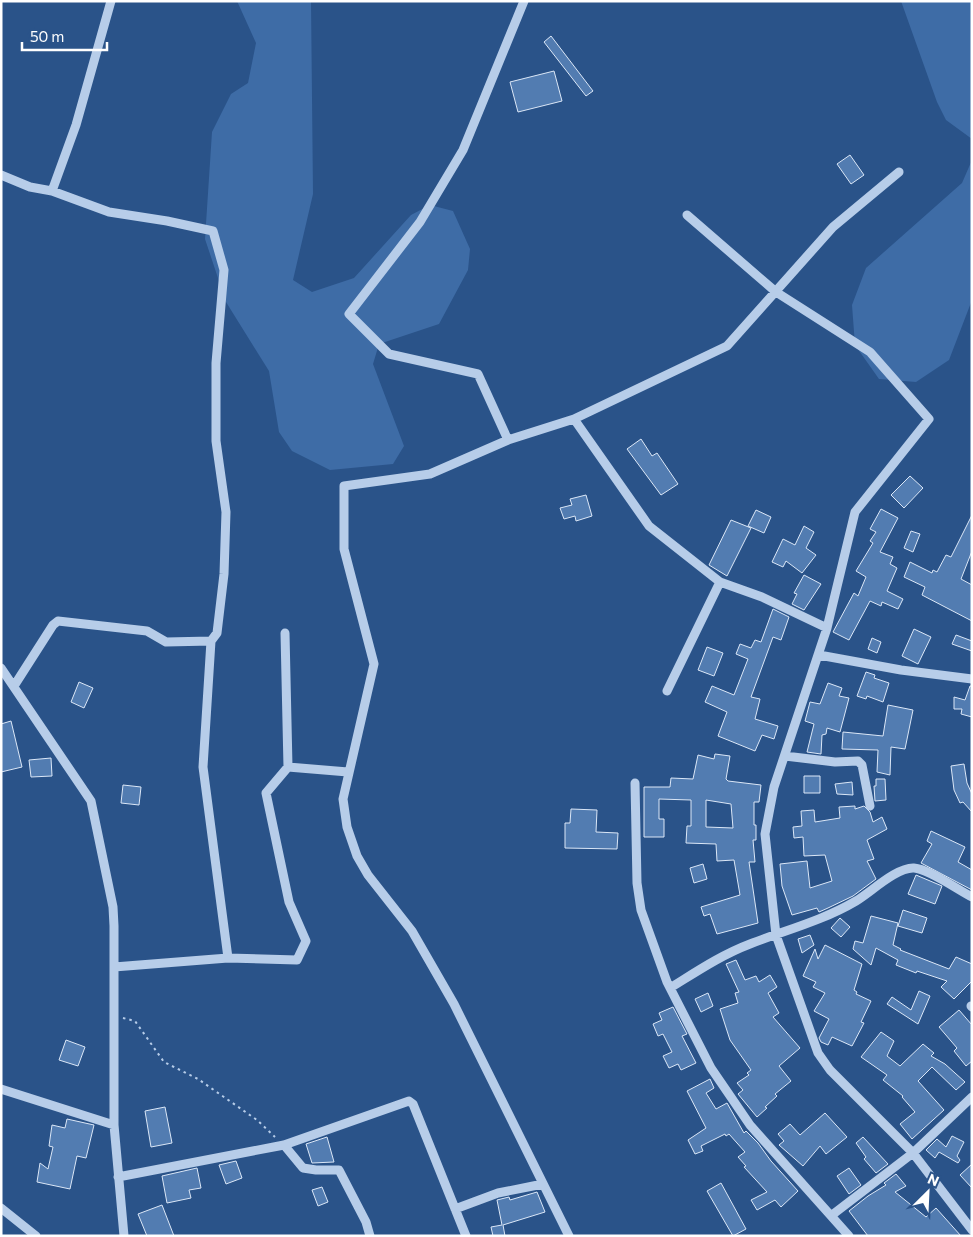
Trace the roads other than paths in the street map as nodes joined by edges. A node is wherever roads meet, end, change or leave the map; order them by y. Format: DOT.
graph roads {
  1 [pos="111,1"];
  2 [pos="524,1"];
  3 [pos="899,172"];
  4 [pos="1,175"];
  5 [pos="52,191"];
  6 [pos="686,215"];
  7 [pos="776,292"];
  8 [pos="574,419"];
  9 [pos="508,440"];
  10 [pos="720,582"];
  11 [pos="827,628"];
  12 [pos="285,633"];
  13 [pos="211,640"];
  14 [pos="819,655"];
  15 [pos="1,669"];
  16 [pos="972,679"];
  17 [pos="14,686"];
  18 [pos="667,691"];
  19 [pos="785,756"];
  20 [pos="288,767"];
  21 [pos="348,772"];
  22 [pos="635,783"];
  23 [pos="870,806"];
  24 [pos="972,898"];
  25 [pos="776,934"];
  26 [pos="228,958"];
  27 [pos="114,967"];
  28 [pos="670,988"];
  29 [pos="1,1089"];
  30 [pos="972,1097"];
  31 [pos="114,1125"];
  32 [pos="284,1145"];
  33 [pos="913,1153"];
  34 [pos="118,1177"];
  35 [pos="543,1184"];
  36 [pos="1,1208"];
  37 [pos="455,1209"];
  38 [pos="832,1215"];
  39 [pos="972,1230"];
  40 [pos="36,1236"];
  41 [pos="124,1236"];
  42 [pos="370,1236"];
  43 [pos="466,1236"];
  44 [pos="569,1236"];
  45 [pos="849,1236"];
  1 -- 5 [label="street"];
  2 -- 9 [label="street"];
  3 -- 7 [label="street"];
  4 -- 5 [label="street"];
  5 -- 13 [label="street"];
  6 -- 7 [label="street"];
  7 -- 8 [label="street"];
  7 -- 11 [label="street"];
  8 -- 9 [label="street"];
  8 -- 10 [label="street"];
  9 -- 21 [label="street"];
  10 -- 11 [label="street"];
  10 -- 18 [label="street"];
  11 -- 14 [label="street"];
  12 -- 20 [label="street"];
  13 -- 17 [label="street"];
  13 -- 26 [label="street"];
  14 -- 16 [label="street"];
  14 -- 19 [label="street"];
  15 -- 17 [label="street"];
  17 -- 27 [label="street"];
  19 -- 23 [label="street"];
  19 -- 25 [label="street"];
  20 -- 21 [label="street"];
  20 -- 26 [label="street"];
  21 -- 35 [label="street"];
  22 -- 28 [label="street"];
  24 -- 25 [label="street"];
  25 -- 28 [label="street"];
  25 -- 33 [label="street"];
  26 -- 27 [label="street"];
  27 -- 31 [label="street"];
  28 -- 38 [label="street"];
  29 -- 31 [label="street"];
  30 -- 33 [label="street"];
  31 -- 34 [label="street"];
  32 -- 34 [label="street"];
  32 -- 37 [label="street"];
  32 -- 42 [label="street"];
  33 -- 38 [label="street"];
  33 -- 39 [label="street"];
  34 -- 41 [label="street"];
  35 -- 37 [label="street"];
  35 -- 44 [label="street"];
  36 -- 40 [label="street"];
  37 -- 43 [label="street"];
  38 -- 45 [label="street"];
}
